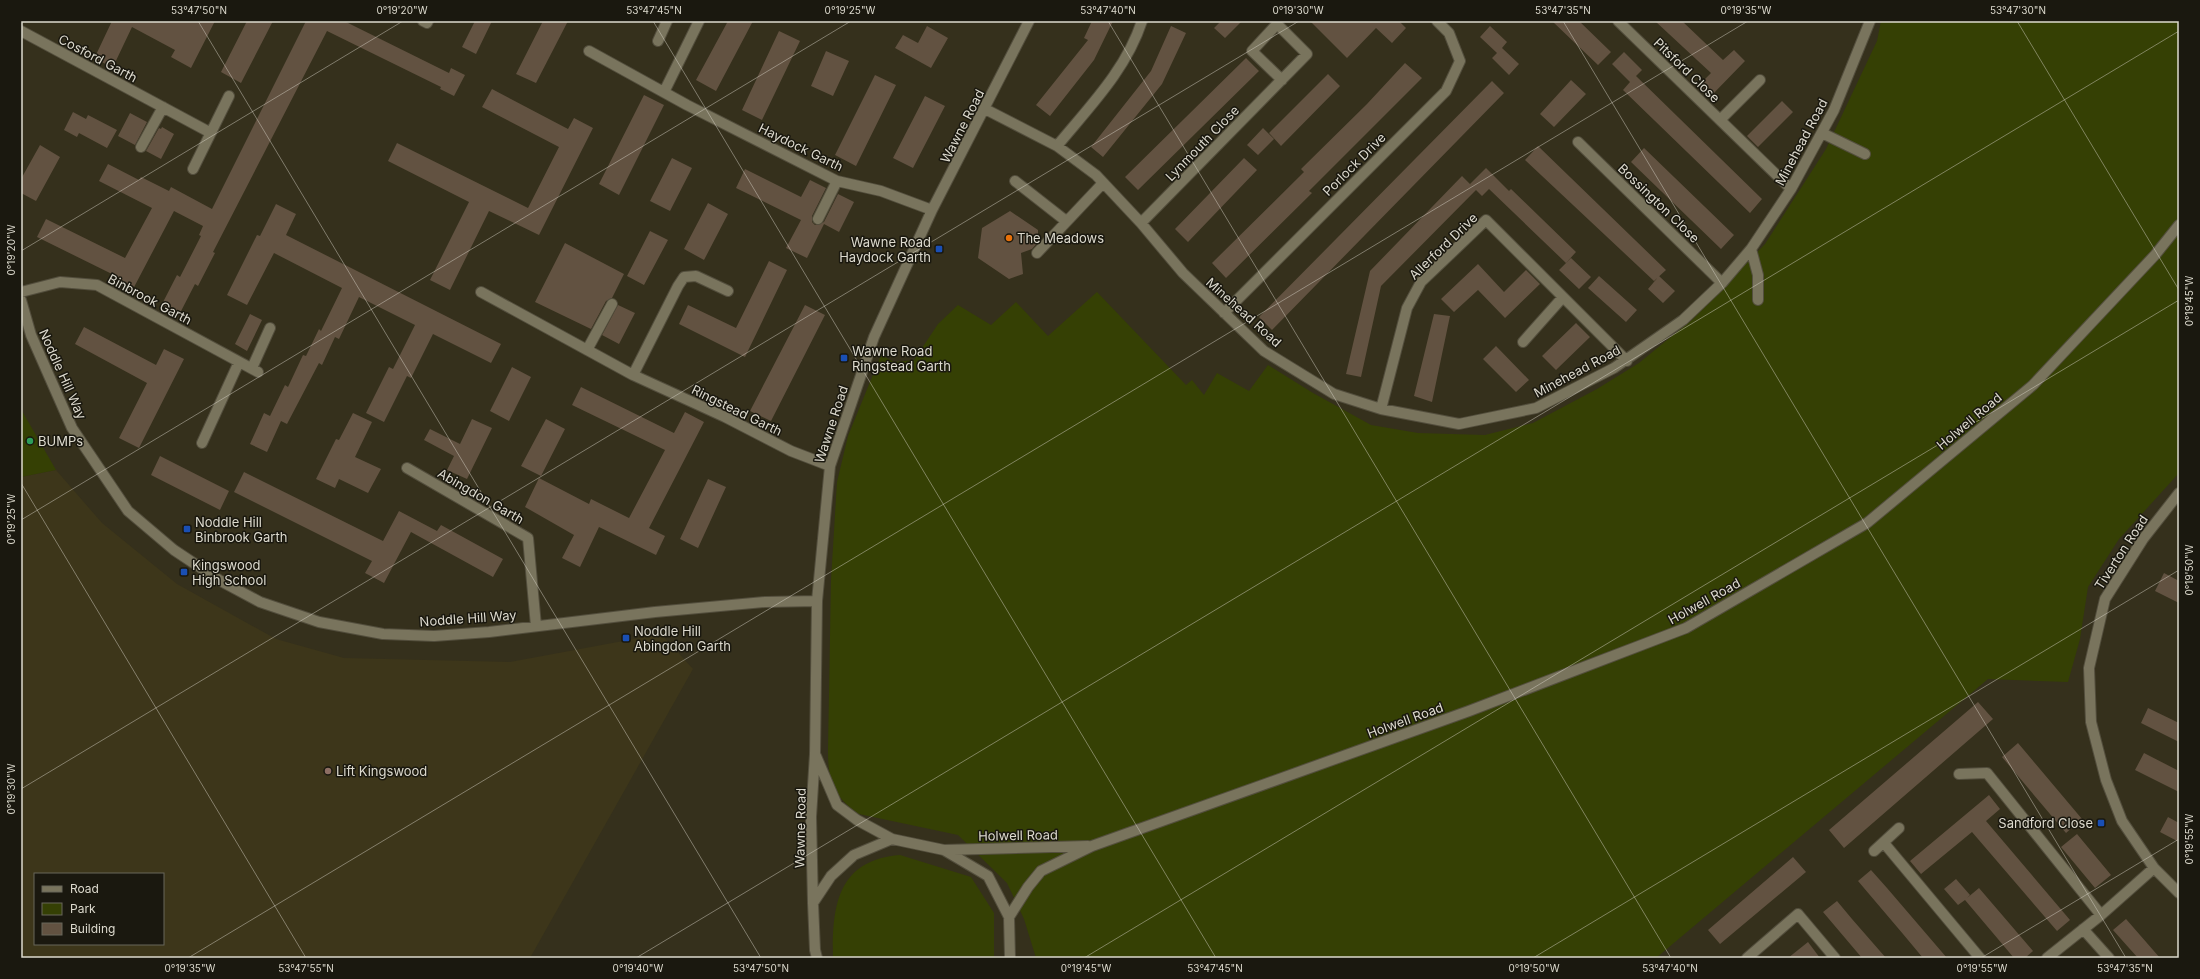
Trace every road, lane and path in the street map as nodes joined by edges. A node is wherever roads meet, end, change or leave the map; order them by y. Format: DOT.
graph roads {
  1 [pos="423,21"];
  2 [pos="428,21"];
  3 [pos="667,21"];
  4 [pos="1029,21"];
  5 [pos="1142,21"];
  6 [pos="1437,21"];
  7 [pos="1618,21"];
  8 [pos="1870,21"];
  9 [pos="698,22"];
  10 [pos="21,31"];
  11 [pos="658,41"];
  12 [pos="589,51"];
  13 [pos="1282,80"];
  14 [pos="1760,80"];
  15 [pos="664,92"];
  16 [pos="229,96"];
  17 [pos="163,107"];
  18 [pos="985,109"];
  19 [pos="1720,120"];
  20 [pos="211,133"];
  21 [pos="1822,133"];
  22 [pos="1578,142"];
  23 [pos="1057,146"];
  24 [pos="141,147"];
  25 [pos="1865,154"];
  26 [pos="193,169"];
  27 [pos="837,180"];
  28 [pos="1015,181"];
  29 [pos="1103,183"];
  30 [pos="1791,189"];
  31 [pos="932,210"];
  32 [pos="818,219"];
  33 [pos="1066,221"];
  34 [pos="1141,224"];
  35 [pos="2179,225"];
  36 [pos="1752,249"];
  37 [pos="1037,253"];
  38 [pos="1722,283"];
  39 [pos="728,291"];
  40 [pos="21,292"];
  41 [pos="481,292"];
  42 [pos="1563,297"];
  43 [pos="21,300"];
  44 [pos="1758,300"];
  45 [pos="612,304"];
  46 [pos="1224,313"];
  47 [pos="270,328"];
  48 [pos="1523,342"];
  49 [pos="587,350"];
  50 [pos="1627,361"];
  51 [pos="239,362"];
  52 [pos="634,375"];
  53 [pos="1381,409"];
  54 [pos="202,443"];
  55 [pos="830,466"];
  56 [pos="407,468"];
  57 [pos="2179,493"];
  58 [pos="817,601"];
  59 [pos="536,626"];
  60 [pos="816,754"];
  61 [pos="1959,774"];
  62 [pos="1899,828"];
  63 [pos="892,839"];
  64 [pos="1884,843"];
  65 [pos="1092,846"];
  66 [pos="944,850"];
  67 [pos="1874,851"];
  68 [pos="2154,868"];
  69 [pos="2179,893"];
  70 [pos="813,903"];
  71 [pos="2101,915"];
  72 [pos="1008,917"];
  73 [pos="2083,929"];
  74 [pos="815,955"];
  75 [pos="1010,958"];
  76 [pos="1747,958"];
  77 [pos="1835,958"];
  78 [pos="1980,958"];
  79 [pos="2047,958"];
  80 [pos="2109,958"];
  1 -- 2 [label="street"];
  3 -- 11 [label="street"];
  4 -- 18 [label="street, Wawne Road"];
  5 -- 23 [label="street"];
  6 -- 46 [label="street, Porlock Drive"];
  7 -- 19 [label="street, Pitsford Close"];
  8 -- 21 [label="street, Minehead Road"];
  9 -- 15 [label="street"];
  10 -- 17 [label="street, Cosford Garth"];
  12 -- 15 [label="street, Haydock Garth"];
  13 -- 13 [label="street, Lynmouth Close"];
  13 -- 34 [label="street, Lynmouth Close"];
  14 -- 19 [label="street, Pitsford Close"];
  15 -- 27 [label="street, Haydock Garth"];
  16 -- 20 [label="street"];
  17 -- 20 [label="street, Cosford Garth"];
  17 -- 24 [label="street"];
  18 -- 23 [label="street, Minehead Road"];
  18 -- 31 [label="street, Wawne Road"];
  19 -- 30 [label="street, Pitsford Close"];
  20 -- 26 [label="street"];
  21 -- 25 [label="street"];
  21 -- 30 [label="street, Minehead Road"];
  22 -- 38 [label="street, Bossington Close"];
  23 -- 29 [label="street, Minehead Road"];
  27 -- 31 [label="street, Haydock Garth"];
  27 -- 32 [label="street"];
  28 -- 33 [label="street"];
  29 -- 33 [label="street"];
  29 -- 34 [label="street, Minehead Road"];
  30 -- 36 [label="street, Minehead Road"];
  31 -- 55 [label="street, Wawne Road"];
  33 -- 37 [label="street"];
  34 -- 46 [label="street, Minehead Road"];
  35 -- 65 [label="street, Holwell Road"];
  36 -- 38 [label="street, Minehead Road"];
  36 -- 44 [label="street"];
  38 -- 50 [label="street, Minehead Road"];
  39 -- 52 [label="street"];
  40 -- 51 [label="street, Binbrook Garth"];
  41 -- 49 [label="street, Ringstead Garth"];
  42 -- 48 [label="street"];
  42 -- 50 [label="street, Allerford Drive"];
  42 -- 53 [label="street, Allerford Drive"];
  43 -- 59 [label="street, Noddle Hill Way"];
  45 -- 49 [label="street"];
  46 -- 53 [label="street, Minehead Road"];
  47 -- 51 [label="street, Binbrook Garth"];
  49 -- 52 [label="street, Ringstead Garth"];
  50 -- 53 [label="street, Minehead Road"];
  51 -- 54 [label="street"];
  52 -- 55 [label="street, Ringstead Garth"];
  55 -- 58 [label="street, Wawne Road"];
  56 -- 59 [label="street, Abingdon Garth"];
  57 -- 68 [label="street, Tiverton Road"];
  58 -- 59 [label="street, Noddle Hill Way"];
  58 -- 60 [label="street, Wawne Road"];
  60 -- 63 [label="street, Wawne Road"];
  60 -- 70 [label="street, Wawne Road"];
  61 -- 71 [label="street"];
  62 -- 64 [label="street"];
  63 -- 66 [label="street, Wawne Road"];
  63 -- 70 [label="street"];
  64 -- 67 [label="street"];
  64 -- 78 [label="street"];
  65 -- 66 [label="street, Holwell Road"];
  65 -- 72 [label="street, Holwell Road"];
  66 -- 72 [label="street"];
  68 -- 69 [label="street, Tiverton Road"];
  68 -- 71 [label="street"];
  70 -- 74 [label="street, Wawne Road"];
  71 -- 73 [label="street"];
  72 -- 75 [label="street"];
  73 -- 79 [label="street"];
  73 -- 80 [label="street"];
  76 -- 77 [label="street"];
}
